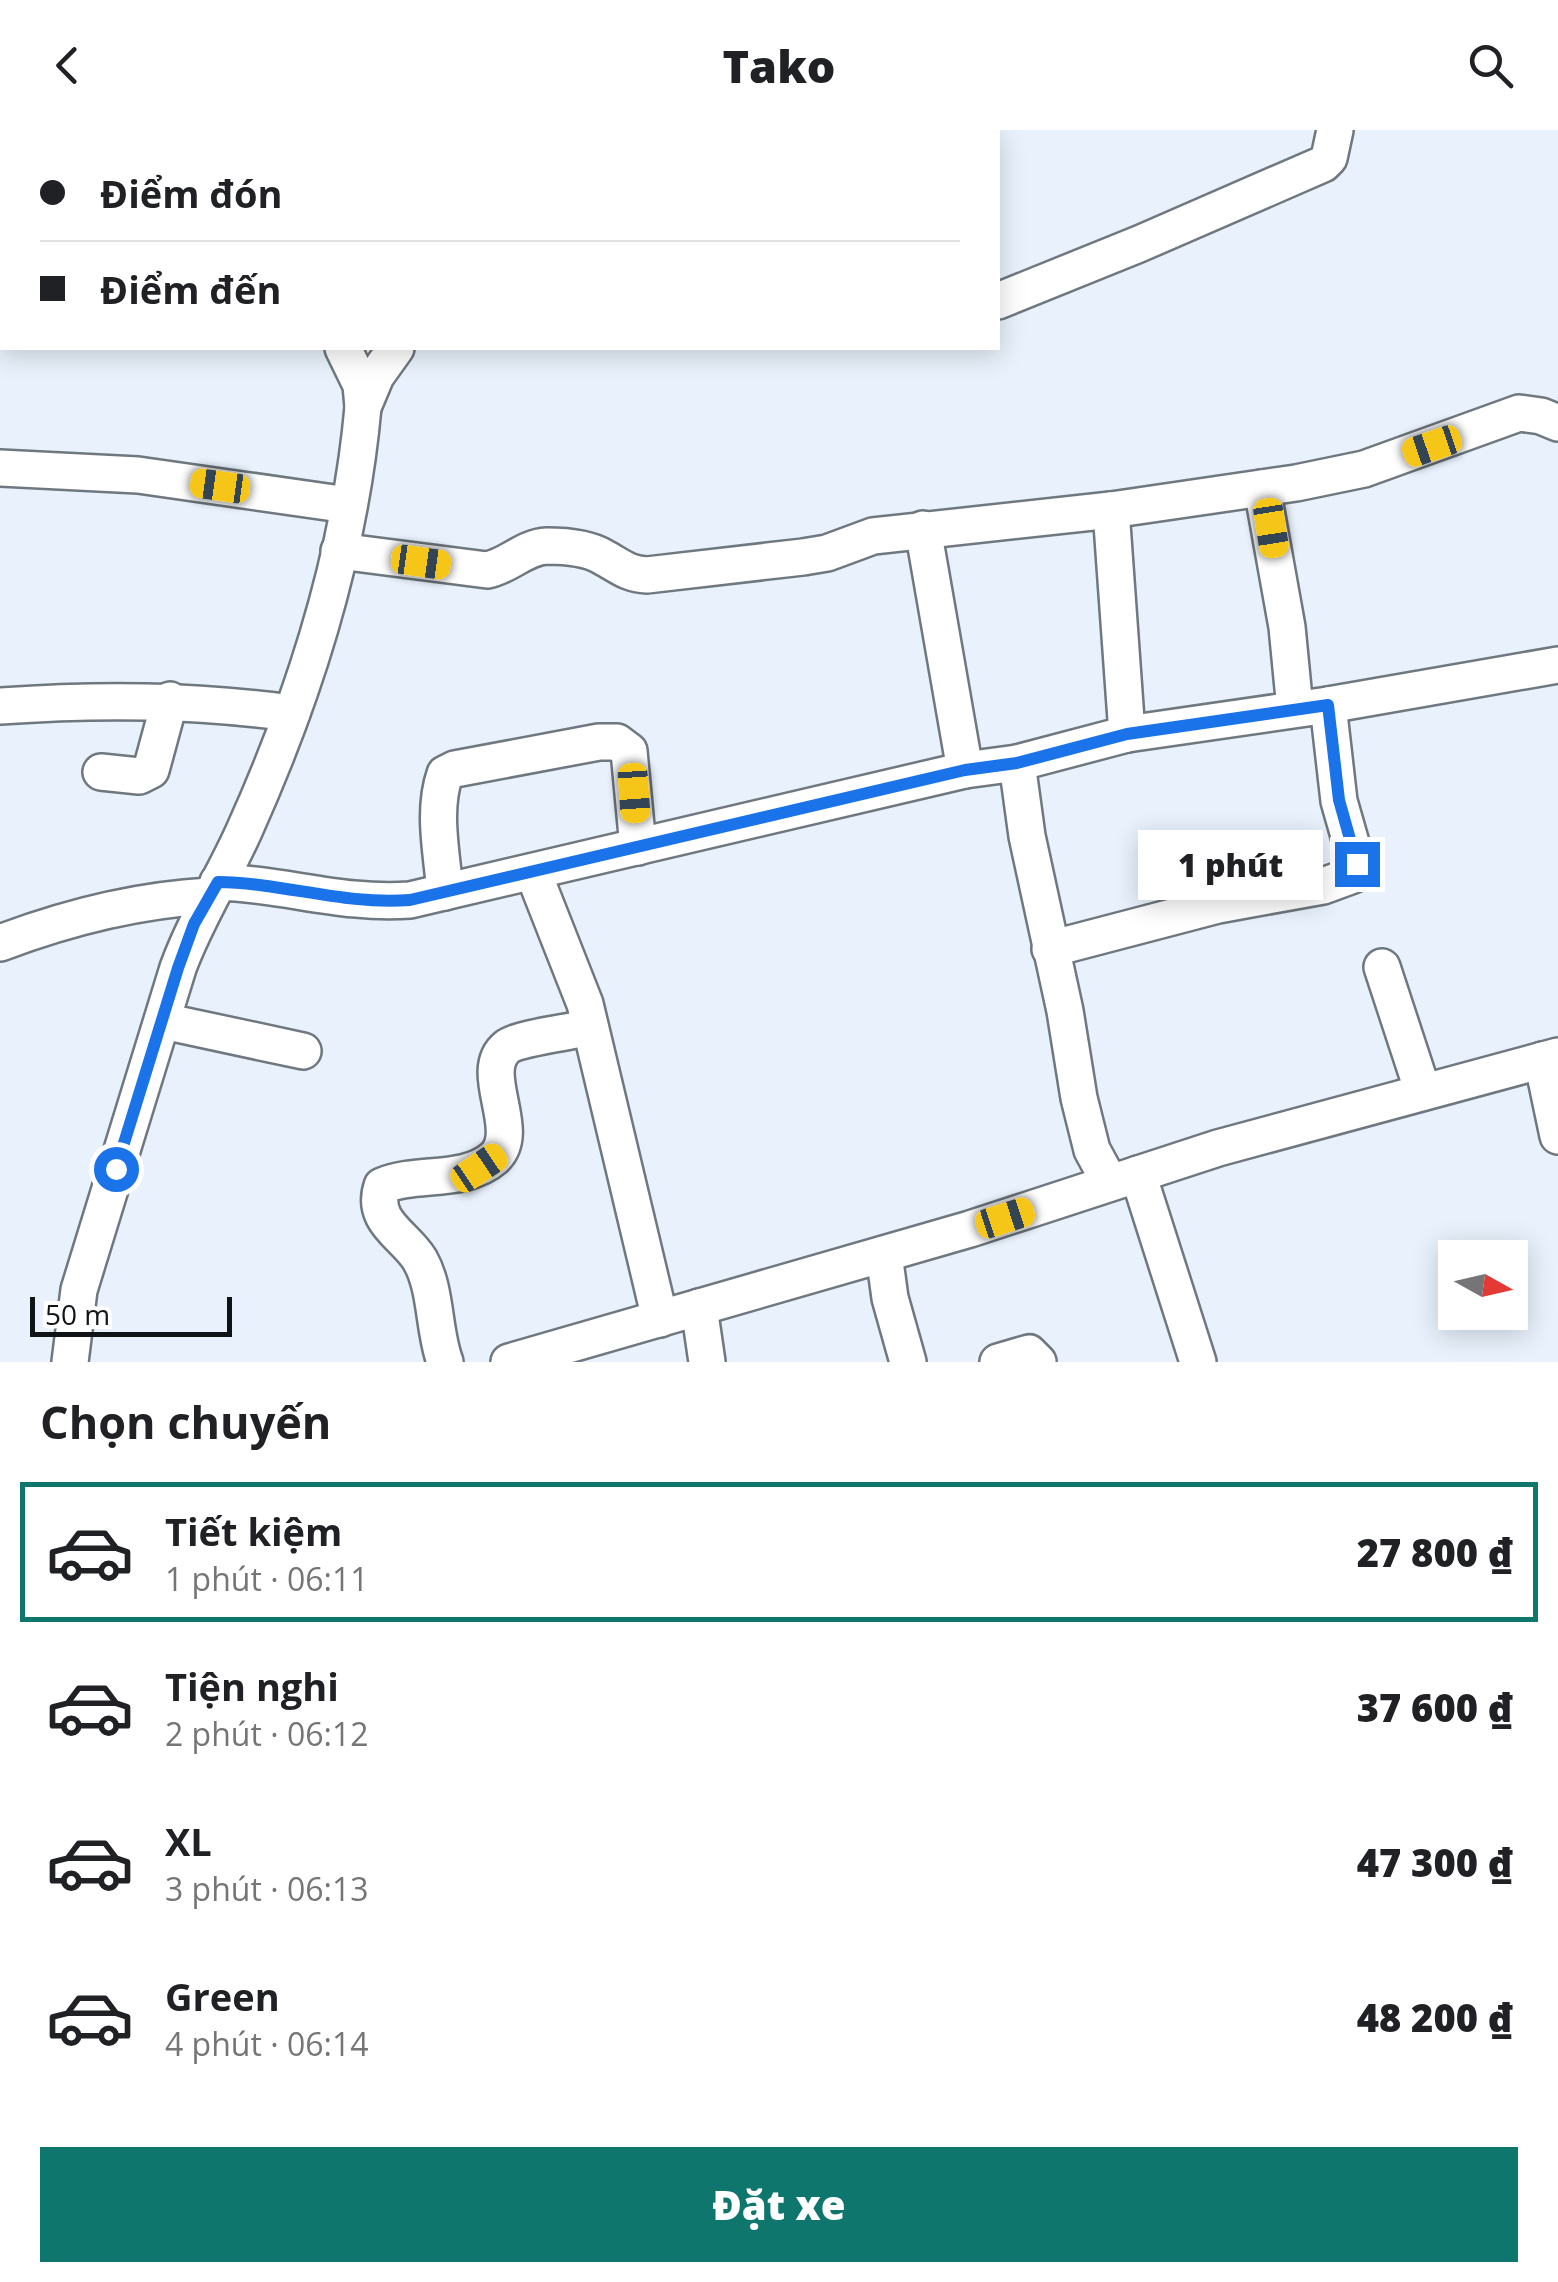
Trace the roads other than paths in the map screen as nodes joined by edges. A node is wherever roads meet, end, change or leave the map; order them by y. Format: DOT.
graph roads {
  1 [pos="1334,130"];
  2 [pos="1000,299"];
  3 [pos="343,350"];
  4 [pos="395,350"];
  5 [pos="363,407"];
  6 [pos="1558,423"];
  7 [pos="0,468"];
  8 [pos="1262,488"];
  9 [pos="348,505"];
  10 [pos="1111,510"];
  11 [pos="923,530"];
  12 [pos="339,551"];
  13 [pos="1558,665"];
  14 [pos="170,700"];
  15 [pos="0,706"];
  16 [pos="1312,707"];
  17 [pos="292,712"];
  18 [pos="1127,734"];
  19 [pos="1017,763"];
  20 [pos="965,770"];
  21 [pos="101,772"];
  22 [pos="638,847"];
  23 [pos="534,872"];
  24 [pos="214,889"];
  25 [pos="446,892"];
  26 [pos="0,943"];
  27 [pos="1050,950"];
  28 [pos="1382,967"];
  29 [pos="163,1020"];
  30 [pos="590,1027"];
  31 [pos="302,1051"];
  32 [pos="1550,1058"];
  33 [pos="1423,1092"];
  34 [pos="1558,1136"];
  35 [pos="1124,1179"];
  36 [pos="884,1254"];
  37 [pos="699,1308"];
  38 [pos="660,1319"];
  39 [pos="70,1362"];
  40 [pos="445,1362"];
  41 [pos="509,1362"];
  42 [pos="707,1362"];
  43 [pos="908,1362"];
  44 [pos="998,1362"];
  45 [pos="1038,1362"];
  46 [pos="1198,1362"];
  1 -- 2 [label="street"];
  3 -- 5 [label="street"];
  4 -- 5 [label="street"];
  5 -- 9 [label="street"];
  6 -- 8 [label="street"];
  7 -- 9 [label="street"];
  8 -- 10 [label="street"];
  8 -- 16 [label="street"];
  9 -- 12 [label="street"];
  10 -- 11 [label="street"];
  10 -- 18 [label="street"];
  11 -- 12 [label="street"];
  11 -- 20 [label="street"];
  12 -- 17 [label="street"];
  13 -- 16 [label="street"];
  14 -- 15 [label="street"];
  14 -- 17 [label="street"];
  14 -- 21 [label="street"];
  16 -- 18 [label="street"];
  16 -- 27 [label="street"];
  17 -- 24 [label="street"];
  18 -- 19 [label="street"];
  19 -- 20 [label="street"];
  19 -- 27 [label="street"];
  20 -- 22 [label="street"];
  22 -- 23 [label="street"];
  22 -- 25 [label="street"];
  23 -- 25 [label="street"];
  23 -- 30 [label="street"];
  24 -- 25 [label="street"];
  24 -- 26 [label="street"];
  24 -- 29 [label="street"];
  27 -- 35 [label="street"];
  28 -- 33 [label="street"];
  29 -- 31 [label="street"];
  29 -- 39 [label="street"];
  30 -- 38 [label="street"];
  30 -- 40 [label="street"];
  32 -- 33 [label="street"];
  32 -- 34 [label="street"];
  33 -- 35 [label="street"];
  35 -- 36 [label="street"];
  35 -- 46 [label="street"];
  36 -- 37 [label="street"];
  36 -- 43 [label="street"];
  37 -- 38 [label="street"];
  37 -- 42 [label="street"];
  38 -- 41 [label="street"];
  44 -- 45 [label="street"];
}
